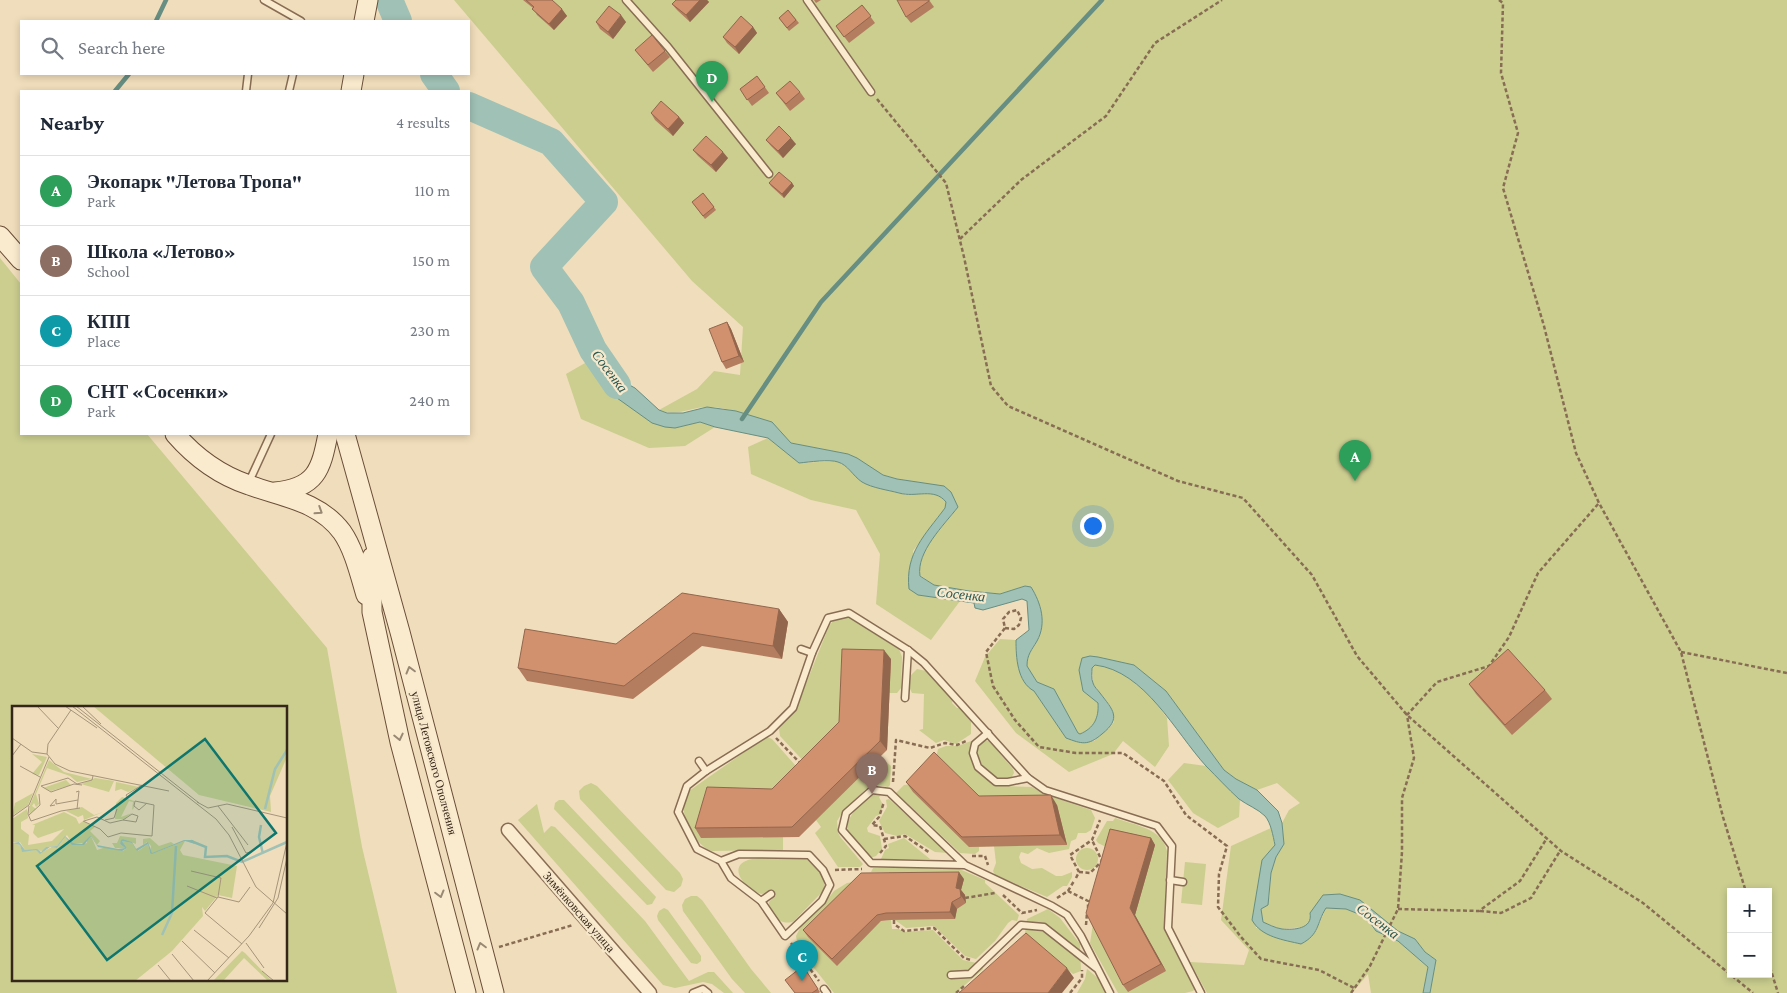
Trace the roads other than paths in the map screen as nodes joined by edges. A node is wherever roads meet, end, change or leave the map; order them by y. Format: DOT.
graph roads {
  1 [pos="264,0"];
  2 [pos="626,0"];
  3 [pos="807,0"];
  4 [pos="299,20"];
  5 [pos="248,75"];
  6 [pos="293,75"];
  7 [pos="354,75"];
  8 [pos="246,90"];
  9 [pos="289,90"];
  10 [pos="351,90"];
  11 [pos="871,92"];
  12 [pos="769,174"];
  13 [pos="0,236"];
  14 [pos="20,259"];
  15 [pos="176,435"];
  16 [pos="271,435"];
  17 [pos="328,435"];
  18 [pos="345,435"];
  19 [pos="248,485"];
  20 [pos="274,493"];
  21 [pos="373,534"];
  22 [pos="372,612"];
  23 [pos="801,649"];
  24 [pos="908,650"];
  25 [pos="812,653"];
  26 [pos="904,698"];
  27 [pos="988,733"];
  28 [pos="699,762"];
  29 [pos="706,771"];
  30 [pos="1028,778"];
  31 [pos="508,830"];
  32 [pos="721,861"];
  33 [pos="965,864"];
  34 [pos="1170,880"];
  35 [pos="1183,882"];
  36 [pos="771,894"];
  37 [pos="762,901"];
  38 [pos="1099,970"];
  39 [pos="951,975"];
  40 [pos="466,993"];
  41 [pos="494,993"];
  42 [pos="650,993"];
  43 [pos="693,993"];
  44 [pos="708,993"];
  45 [pos="1110,993"];
  46 [pos="1201,993"];
  1 -- 4 [label="lane"];
  2 -- 12 [label="lane"];
  3 -- 11 [label="lane"];
  5 -- 8 [label="lane"];
  6 -- 9 [label="lane"];
  7 -- 10 [label="main road"];
  13 -- 14 [label="main road"];
  15 -- 19 [label="main road"];
  16 -- 19 [label="lane"];
  17 -- 20 [label="main road"];
  18 -- 21 [label="main road, улица Летовского Ополчения"];
  19 -- 20 [label="main road"];
  20 -- 22 [label="main road, one-way"];
  21 -- 22 [label="main road, улица Летовского Ополчения"];
  41 -- 21 [label="main road, улица Летовского Ополчения, one-way"];
  22 -- 40 [label="main road, улица Летовского Ополчения, one-way"];
  23 -- 25 [label="lane"];
  24 -- 25 [label="lane"];
  24 -- 26 [label="lane"];
  24 -- 27 [label="lane"];
  25 -- 29 [label="lane"];
  27 -- 30 [label="lane"];
  27 -- 30 [label="lane"];
  28 -- 29 [label="lane"];
  29 -- 32 [label="lane"];
  30 -- 34 [label="lane"];
  31 -- 42 [label="street, Зимёнковская улица"];
  32 -- 37 [label="lane"];
  32 -- 37 [label="lane"];
  33 -- 33 [label="lane"];
  33 -- 38 [label="lane"];
  34 -- 35 [label="lane"];
  34 -- 46 [label="lane"];
  36 -- 37 [label="lane"];
  38 -- 39 [label="lane"];
  38 -- 45 [label="lane"];
  43 -- 44 [label="lane"];
}
